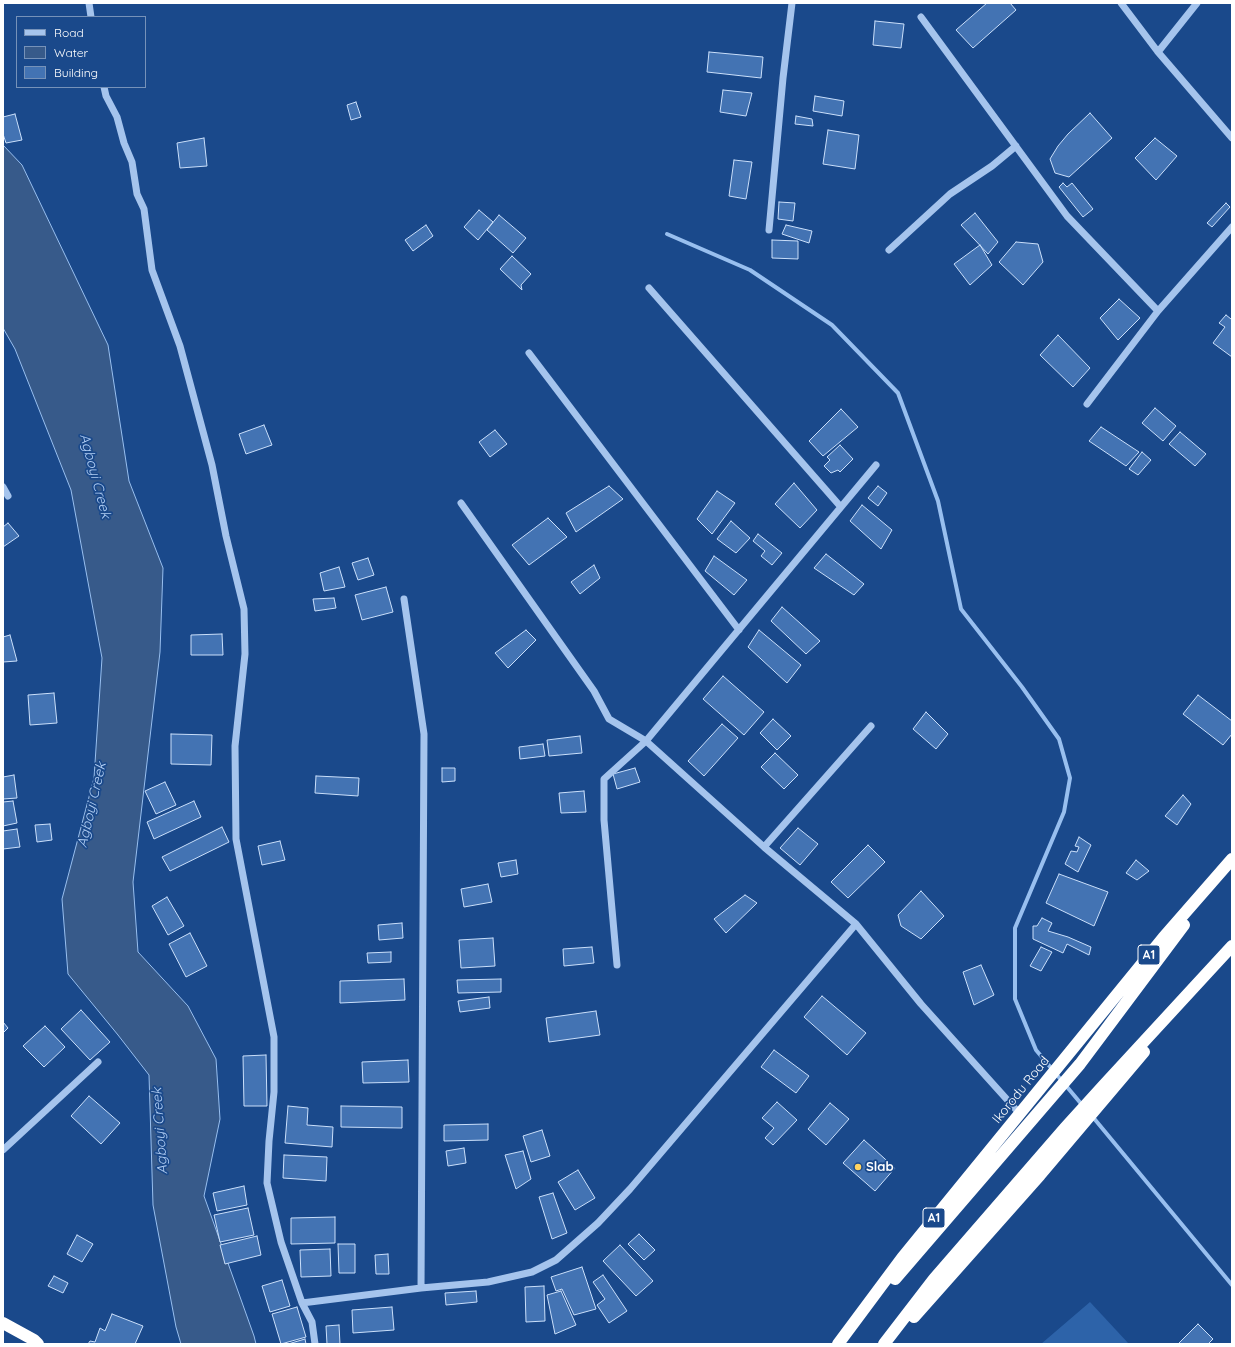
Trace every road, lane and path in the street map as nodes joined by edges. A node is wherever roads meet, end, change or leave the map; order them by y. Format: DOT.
graph roads {
  1 [pos="89,3"];
  2 [pos="792,3"];
  3 [pos="1121,3"];
  4 [pos="1197,3"];
  5 [pos="90,16"];
  6 [pos="922,17"];
  7 [pos="1158,52"];
  8 [pos="104,88"];
  9 [pos="1232,138"];
  10 [pos="1016,146"];
  11 [pos="1232,227"];
  12 [pos="769,230"];
  13 [pos="889,250"];
  14 [pos="649,288"];
  15 [pos="1158,312"];
  16 [pos="529,353"];
  17 [pos="1087,404"];
  18 [pos="876,465"];
  19 [pos="3,487"];
  20 [pos="8,496"];
  21 [pos="461,503"];
  22 [pos="840,506"];
  23 [pos="404,599"];
  24 [pos="739,630"];
  25 [pos="871,726"];
  26 [pos="646,741"];
  27 [pos="764,847"];
  28 [pos="1232,860"];
  29 [pos="856,924"];
  30 [pos="1232,946"];
  31 [pos="617,965"];
  32 [pos="98,1062"];
  33 [pos="1020,1114"];
  34 [pos="1069,1132"];
  35 [pos="3,1150"];
  36 [pos="421,1288"];
  37 [pos="302,1303"];
  38 [pos="3,1319"];
  39 [pos="3,1323"];
  40 [pos="38,1343"];
  41 [pos="315,1344"];
  42 [pos="838,1344"];
  43 [pos="884,1344"];
  44 [pos="889,1344"];
  1 -- 5 [label="street"];
  2 -- 12 [label="street"];
  3 -- 7 [label="street"];
  4 -- 7 [label="street"];
  6 -- 10 [label="street"];
  7 -- 9 [label="street"];
  8 -- 37 [label="street"];
  10 -- 13 [label="street"];
  10 -- 15 [label="street"];
  11 -- 15 [label="street"];
  14 -- 22 [label="street"];
  15 -- 17 [label="street"];
  16 -- 24 [label="street"];
  18 -- 22 [label="street"];
  19 -- 20 [label="street"];
  21 -- 26 [label="street"];
  22 -- 24 [label="street"];
  23 -- 36 [label="street"];
  24 -- 26 [label="street"];
  25 -- 27 [label="street"];
  26 -- 27 [label="street"];
  26 -- 31 [label="street"];
  27 -- 29 [label="street"];
  28 -- 33 [label="highway, Ikorodu Road / A1"];
  28 -- 42 [label="highway, Ikorodu Road / A1"];
  29 -- 33 [label="street"];
  29 -- 36 [label="street"];
  30 -- 34 [label="highway"];
  32 -- 35 [label="street"];
  33 -- 42 [label="highway, Ikorodu Road / A1"];
  34 -- 43 [label="highway"];
  34 -- 44 [label="highway"];
  36 -- 37 [label="street"];
  37 -- 41 [label="street"];
  38 -- 40 [label="street"];
  39 -- 40 [label="highway"];
}
